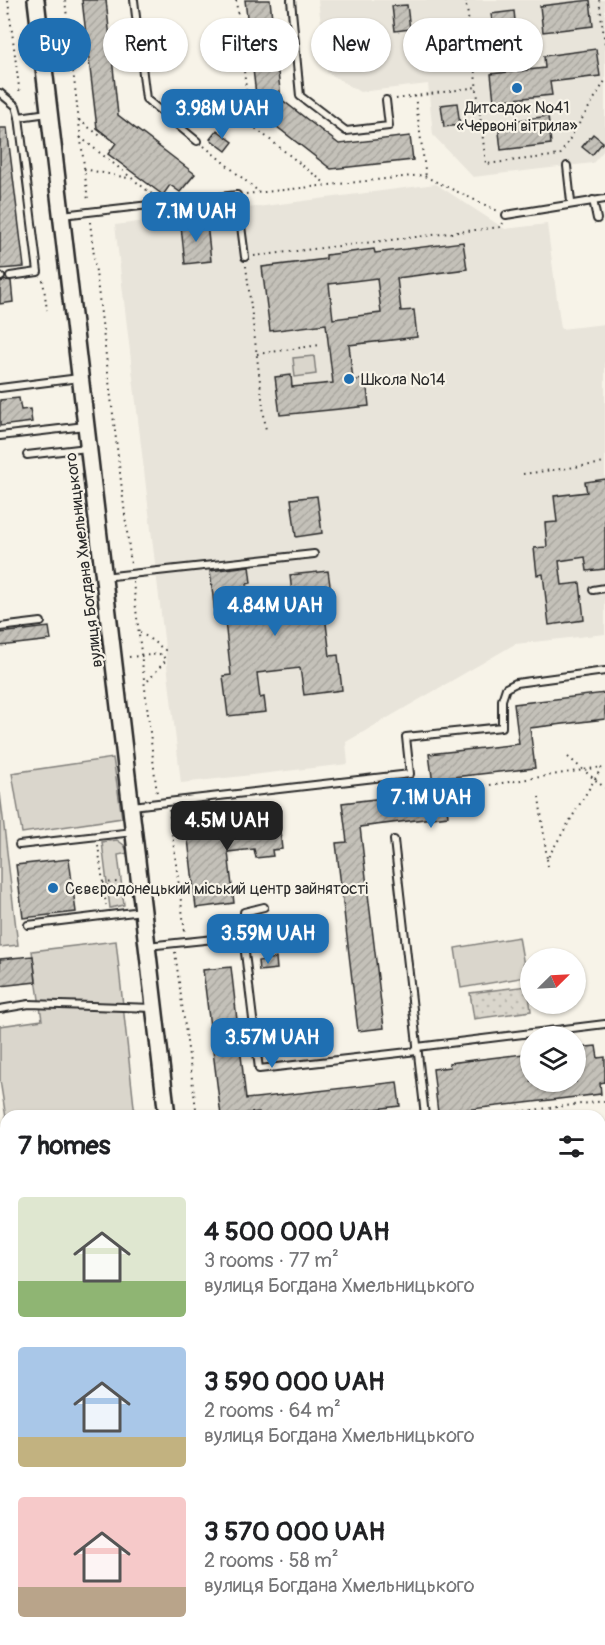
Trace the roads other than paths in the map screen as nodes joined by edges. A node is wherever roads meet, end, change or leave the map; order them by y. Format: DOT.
graph roads {
  1 [pos="36,0"];
  2 [pos="134,0"];
  3 [pos="291,0"];
  4 [pos="0,93"];
  5 [pos="386,100"];
  6 [pos="49,113"];
  7 [pos="19,117"];
  8 [pos="197,141"];
  9 [pos="567,166"];
  10 [pos="605,199"];
  11 [pos="593,200"];
  12 [pos="571,202"];
  13 [pos="61,215"];
  14 [pos="506,215"];
  15 [pos="597,219"];
  16 [pos="245,257"];
  17 [pos="10,276"];
  18 [pos="80,378"];
  19 [pos="0,388"];
  20 [pos="85,426"];
  21 [pos="0,436"];
  22 [pos="88,448"];
  23 [pos="27,455"];
  24 [pos="314,554"];
  25 [pos="103,577"];
  26 [pos="605,588"];
  27 [pos="593,590"];
  28 [pos="41,622"];
  29 [pos="0,627"];
  30 [pos="605,671"];
  31 [pos="130,806"];
  32 [pos="133,832"];
  33 [pos="394,840"];
  34 [pos="19,845"];
  35 [pos="264,907"];
  36 [pos="142,911"];
  37 [pos="28,925"];
  38 [pos="243,936"];
  39 [pos="147,946"];
  40 [pos="154,1008"];
  41 [pos="0,1009"];
  42 [pos="605,1024"];
  43 [pos="417,1049"];
  44 [pos="165,1110"];
  45 [pos="424,1110"];
  1 -- 6 [label="street, вулиця Богдана Хмельницького"];
  2 -- 8 [label="lane"];
  3 -- 5 [label="lane"];
  4 -- 7 [label="lane"];
  6 -- 7 [label="lane"];
  6 -- 13 [label="street, вулиця Богдана Хмельницького"];
  7 -- 17 [label="lane"];
  9 -- 12 [label="lane"];
  10 -- 11 [label="lane"];
  11 -- 12 [label="lane"];
  11 -- 15 [label="lane"];
  12 -- 14 [label="lane"];
  13 -- 16 [label="lane"];
  13 -- 18 [label="street, вулиця Богдана Хмельницького"];
  18 -- 19 [label="lane"];
  18 -- 20 [label="street, вулиця Богдана Хмельницького"];
  20 -- 21 [label="lane"];
  20 -- 22 [label="street, вулиця Богдана Хмельницького"];
  22 -- 23 [label="lane"];
  22 -- 25 [label="street, вулиця Богдана Хмельницького"];
  24 -- 25 [label="lane"];
  25 -- 31 [label="street, вулиця Богдана Хмельницького"];
  26 -- 27 [label="lane"];
  28 -- 29 [label="lane"];
  30 -- 31 [label="lane"];
  31 -- 32 [label="street, вулиця Богдана Хмельницького"];
  32 -- 34 [label="lane"];
  32 -- 36 [label="street, вулиця Богдана Хмельницького"];
  33 -- 43 [label="lane"];
  35 -- 38 [label="lane"];
  36 -- 37 [label="lane"];
  36 -- 39 [label="street, вулиця Богдана Хмельницького"];
  38 -- 39 [label="lane"];
  38 -- 43 [label="lane"];
  39 -- 40 [label="street, вулиця Богдана Хмельницького"];
  40 -- 41 [label="lane"];
  40 -- 44 [label="street, вулиця Богдана Хмельницького"];
  42 -- 43 [label="lane"];
  43 -- 45 [label="lane"];
}
